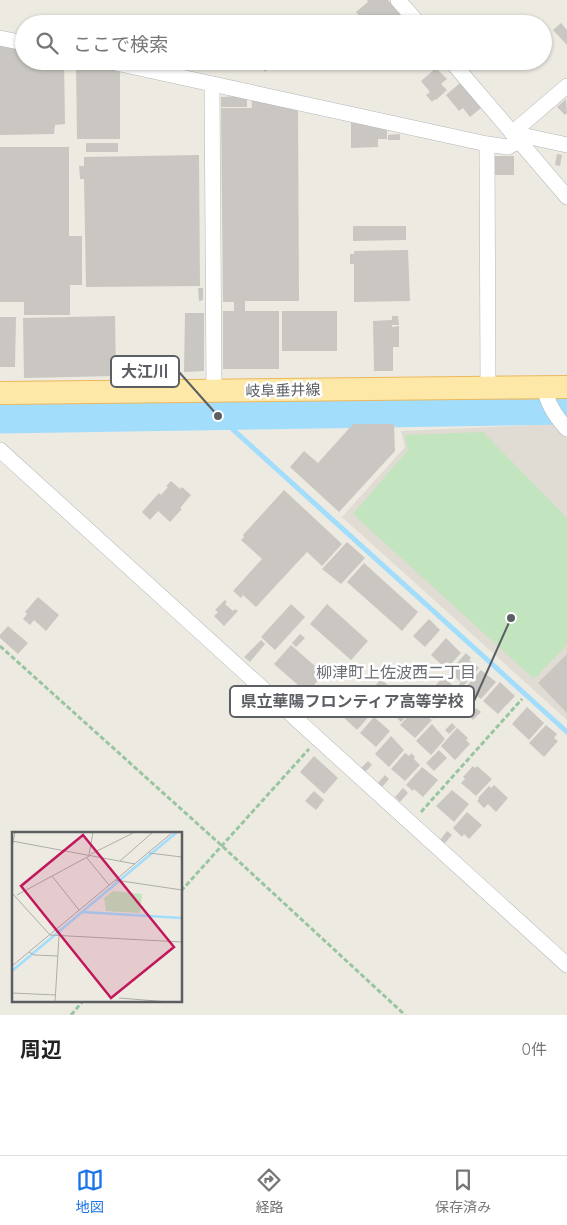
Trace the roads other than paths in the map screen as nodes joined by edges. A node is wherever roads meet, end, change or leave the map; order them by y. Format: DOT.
graph roads {
  1 [pos="398,0"];
  2 [pos="411,15"];
  3 [pos="0,38"];
  4 [pos="15,41"];
  5 [pos="148,70"];
  6 [pos="459,70"];
  7 [pos="212,84"];
  8 [pos="567,86"];
  9 [pos="516,137"];
  10 [pos="487,144"];
  11 [pos="567,145"];
  12 [pos="567,197"];
  13 [pos="567,387"];
  14 [pos="488,388"];
  15 [pos="214,391"];
  16 [pos="545,392"];
  17 [pos="0,393"];
  18 [pos="567,429"];
  19 [pos="0,450"];
  20 [pos="567,965"];
  1 -- 2 [label="street"];
  3 -- 4 [label="street"];
  5 -- 7 [label="street"];
  6 -- 9 [label="street"];
  7 -- 10 [label="street"];
  7 -- 15 [label="street"];
  8 -- 9 [label="street"];
  9 -- 10 [label="street"];
  9 -- 11 [label="street"];
  9 -- 12 [label="street"];
  10 -- 14 [label="street"];
  13 -- 16 [label="main road, 岐阜垂井線"];
  14 -- 15 [label="main road, 岐阜垂井線"];
  14 -- 16 [label="main road, 岐阜垂井線"];
  15 -- 17 [label="main road, 岐阜垂井線"];
  16 -- 18 [label="street"];
  19 -- 20 [label="street"];
}
